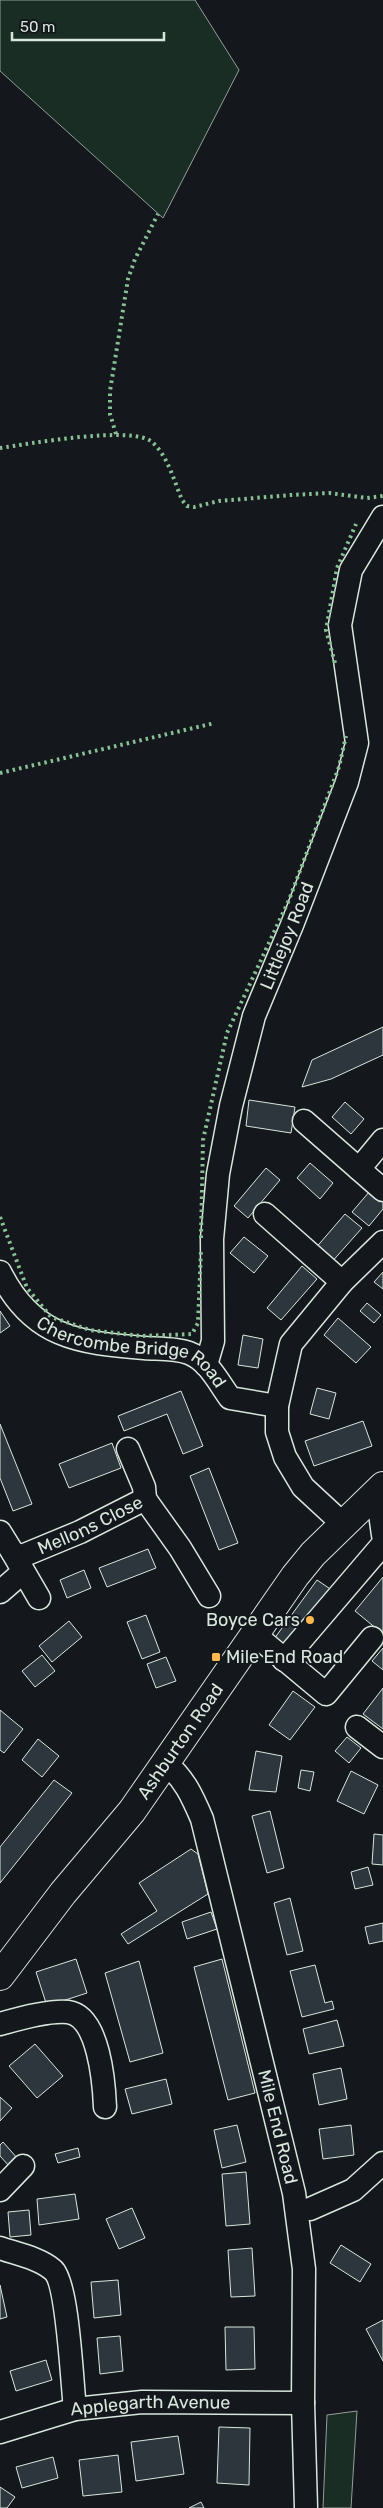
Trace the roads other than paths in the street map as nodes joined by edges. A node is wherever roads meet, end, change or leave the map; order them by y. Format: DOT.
graph roads {
  1 [pos="383,517"];
  2 [pos="304,1121"];
  3 [pos="383,1140"];
  4 [pos="358,1169"];
  5 [pos="383,1190"];
  6 [pos="265,1214"];
  7 [pos="383,1242"];
  8 [pos="0,1272"];
  9 [pos="342,1282"];
  10 [pos="206,1365"];
  11 [pos="277,1406"];
  12 [pos="128,1449"];
  13 [pos="380,1489"];
  14 [pos="145,1499"];
  15 [pos="343,1524"];
  16 [pos="0,1532"];
  17 [pos="383,1535"];
  18 [pos="383,1544"];
  19 [pos="18,1562"];
  20 [pos="0,1592"];
  21 [pos="210,1596"];
  22 [pos="39,1598"];
  23 [pos="254,1634"];
  24 [pos="372,1638"];
  25 [pos="284,1660"];
  26 [pos="357,1727"];
  27 [pos="383,1747"];
  28 [pos="165,1763"];
  29 [pos="0,1976"];
  30 [pos="0,2024"];
  31 [pos="105,2106"];
  32 [pos="383,2163"];
  33 [pos="23,2166"];
  34 [pos="0,2190"];
  35 [pos="310,2209"];
  36 [pos="0,2248"];
  37 [pos="303,2403"];
  38 [pos="75,2409"];
  39 [pos="0,2432"];
  40 [pos="306,2508"];
  1 -- 10 [label="street, Littlejoy Road"];
  2 -- 4 [label="street"];
  3 -- 4 [label="street"];
  4 -- 5 [label="street"];
  6 -- 9 [label="street"];
  7 -- 9 [label="street"];
  8 -- 10 [label="street, Chercombe Bridge Road"];
  9 -- 11 [label="street"];
  10 -- 11 [label="street, Chercombe Bridge Road"];
  11 -- 15 [label="street"];
  12 -- 14 [label="street, Mellons Close"];
  13 -- 15 [label="main road, Ashburton Road"];
  13 -- 17 [label="street"];
  14 -- 19 [label="street, Mellons Close"];
  14 -- 21 [label="street"];
  15 -- 23 [label="main road, Ashburton Road"];
  16 -- 19 [label="street, Mellons Close"];
  18 -- 25 [label="street"];
  19 -- 20 [label="street"];
  19 -- 22 [label="street, Mellons Close"];
  23 -- 25 [label="street"];
  23 -- 28 [label="main road, Ashburton Road"];
  24 -- 25 [label="street"];
  26 -- 27 [label="street"];
  28 -- 29 [label="main road, Ashburton Road"];
  28 -- 37 [label="street, Mile End Road"];
  30 -- 31 [label="street"];
  32 -- 35 [label="street"];
  33 -- 34 [label="street"];
  36 -- 38 [label="street"];
  37 -- 38 [label="street, Applegarth Avenue"];
  37 -- 40 [label="street, Mile End Road"];
  38 -- 39 [label="street, Applegarth Avenue"];
}
